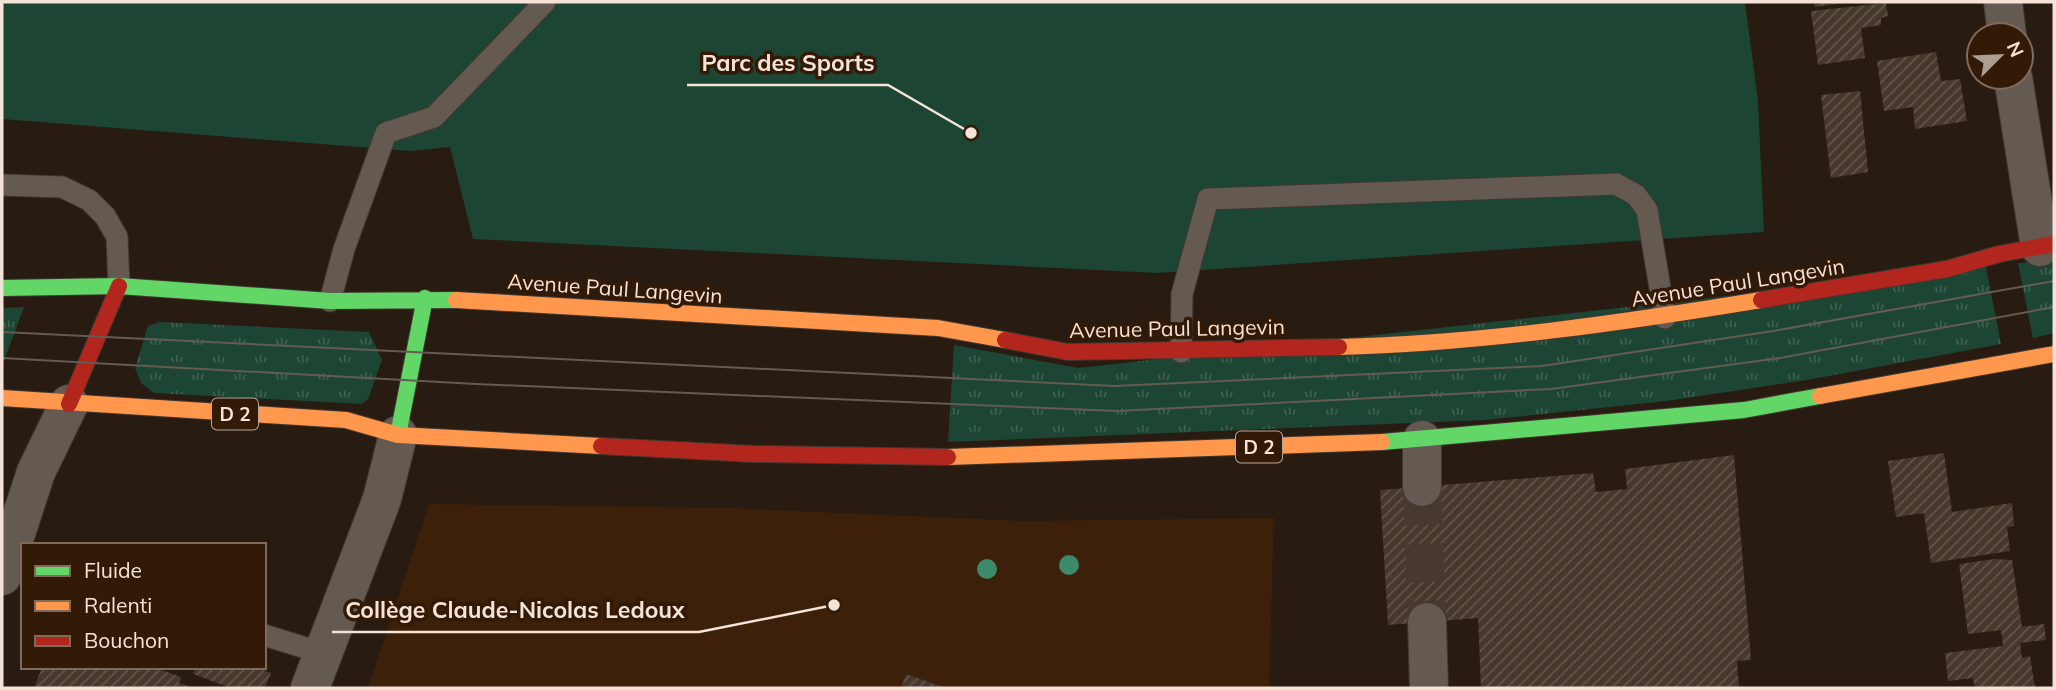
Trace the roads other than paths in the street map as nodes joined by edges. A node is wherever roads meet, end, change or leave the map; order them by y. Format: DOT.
graph roads {
  1 [pos="545,2"];
  2 [pos="2003,2"];
  3 [pos="2005,21"];
  4 [pos="2016,91"];
  5 [pos="2,185"];
  6 [pos="2047,246"];
  7 [pos="119,286"];
  8 [pos="2,288"];
  9 [pos="425,298"];
  10 [pos="330,301"];
  11 [pos="1664,318"];
  12 [pos="1181,352"];
  13 [pos="2053,361"];
  14 [pos="2,398"];
  15 [pos="69,404"];
  16 [pos="398,435"];
  17 [pos="1422,439"];
  18 [pos="1422,487"];
  19 [pos="11,564"];
  20 [pos="1427,622"];
  21 [pos="266,636"];
  22 [pos="323,653"];
  23 [pos="310,688"];
  24 [pos="1429,688"];
  1 -- 10 [label="lane"];
  2 -- 3 [label="street"];
  4 -- 6 [label="street"];
  5 -- 7 [label="lane"];
  6 -- 11 [label="main road, Avenue Paul Langevin"];
  7 -- 8 [label="main road, Avenue Paul Langevin"];
  7 -- 10 [label="main road, Avenue Paul Langevin"];
  7 -- 15 [label="main road"];
  9 -- 10 [label="main road, Avenue Paul Langevin"];
  9 -- 12 [label="main road, Avenue Paul Langevin"];
  9 -- 16 [label="main road"];
  11 -- 12 [label="main road, Avenue Paul Langevin"];
  11 -- 12 [label="lane"];
  13 -- 17 [label="main road, D 2"];
  14 -- 15 [label="main road, D 2"];
  15 -- 16 [label="main road, D 2"];
  15 -- 19 [label="street"];
  16 -- 17 [label="main road, D 2"];
  16 -- 22 [label="street"];
  17 -- 18 [label="street"];
  20 -- 24 [label="street"];
  21 -- 22 [label="lane"];
  22 -- 23 [label="street"];
}
